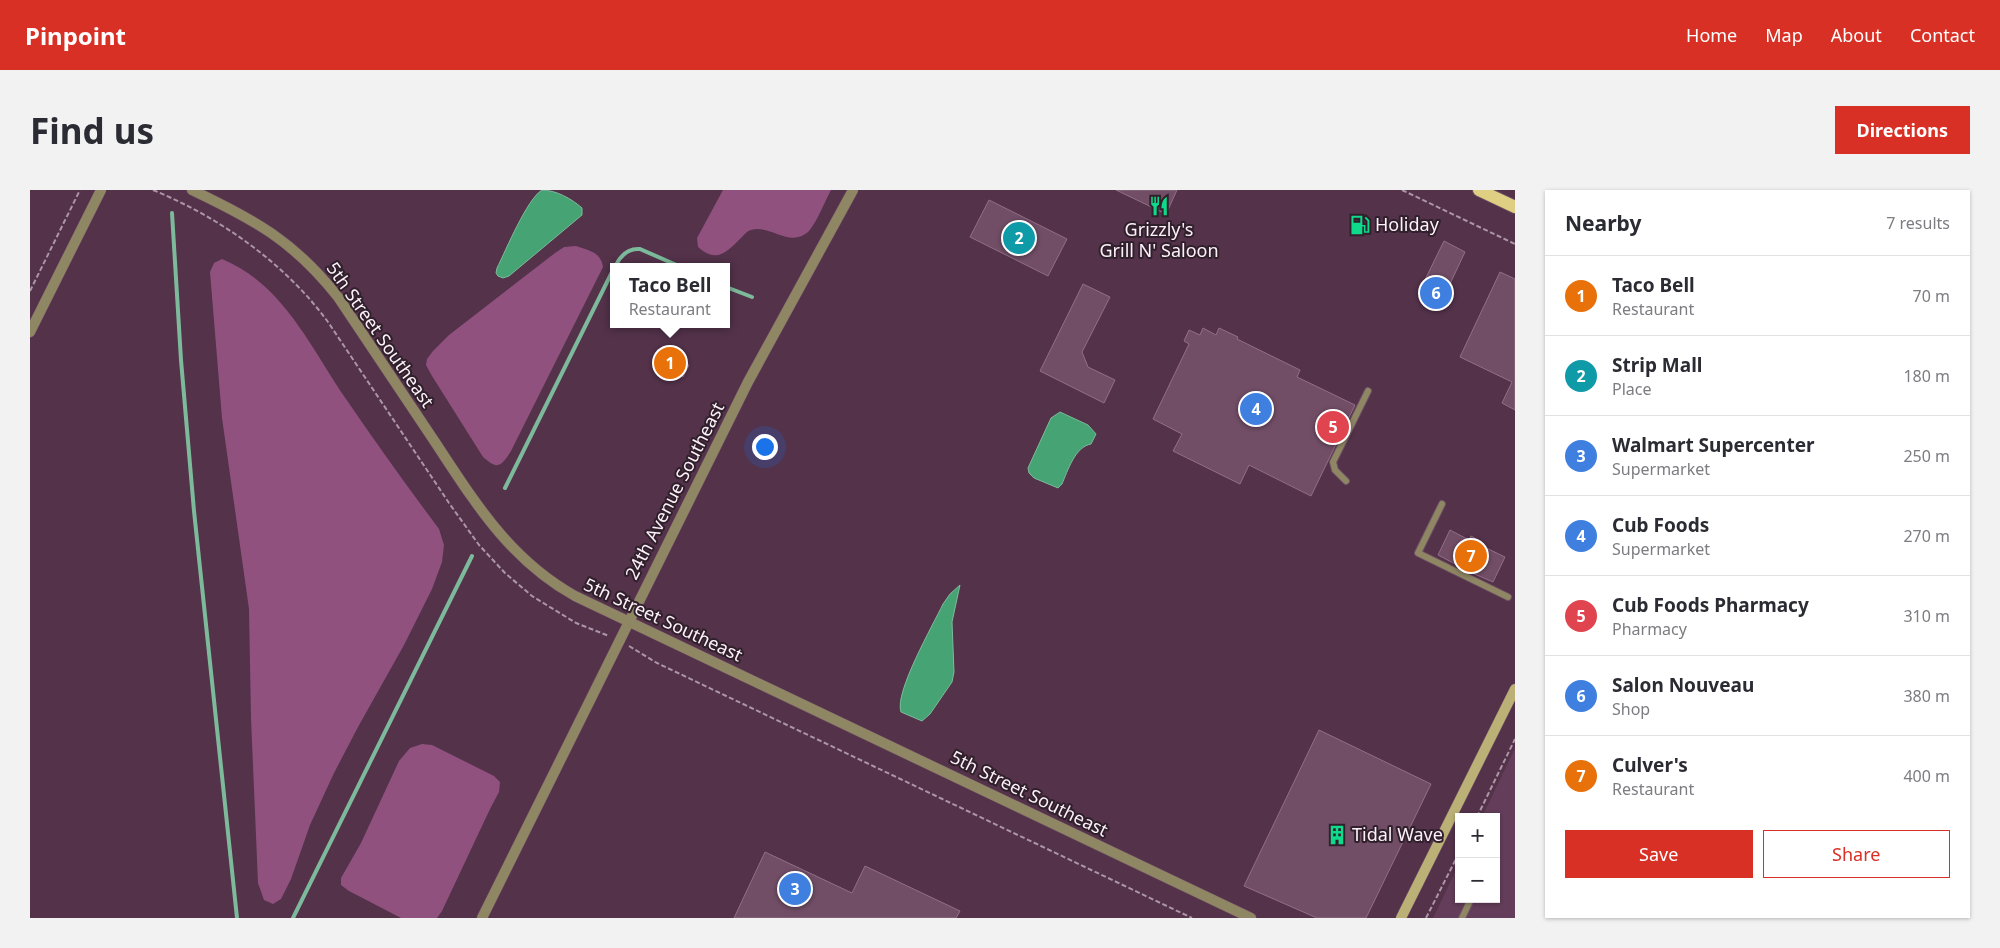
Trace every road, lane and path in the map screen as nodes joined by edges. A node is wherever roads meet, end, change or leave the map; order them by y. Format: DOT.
graph roads {
  1 [pos="80,190"];
  2 [pos="101,190"];
  3 [pos="192,190"];
  4 [pos="853,190"];
  5 [pos="1402,190"];
  6 [pos="1479,190"];
  7 [pos="1515,207"];
  8 [pos="1515,244"];
  9 [pos="30,291"];
  10 [pos="30,332"];
  11 [pos="1368,391"];
  12 [pos="1346,481"];
  13 [pos="1442,504"];
  14 [pos="1508,597"];
  15 [pos="629,622"];
  16 [pos="1515,689"];
  17 [pos="1515,739"];
  18 [pos="1479,813"];
  19 [pos="1456,858"];
  20 [pos="1469,903"];
  21 [pos="482,918"];
  22 [pos="1251,918"];
  23 [pos="1401,918"];
  24 [pos="1426,918"];
  25 [pos="1462,918"];
  1 -- 9 [label="path"];
  2 -- 10 [label="street"];
  3 -- 15 [label="street, 5th Street Southeast"];
  4 -- 15 [label="street, 24th Avenue Southeast"];
  5 -- 8 [label="path"];
  6 -- 7 [label="main road"];
  11 -- 12 [label="lane"];
  13 -- 14 [label="lane"];
  15 -- 21 [label="street, 24th Avenue Southeast"];
  15 -- 22 [label="street, 5th Street Southeast"];
  16 -- 23 [label="main road"];
  17 -- 18 [label="path"];
  19 -- 24 [label="path"];
  20 -- 25 [label="lane"];
}
